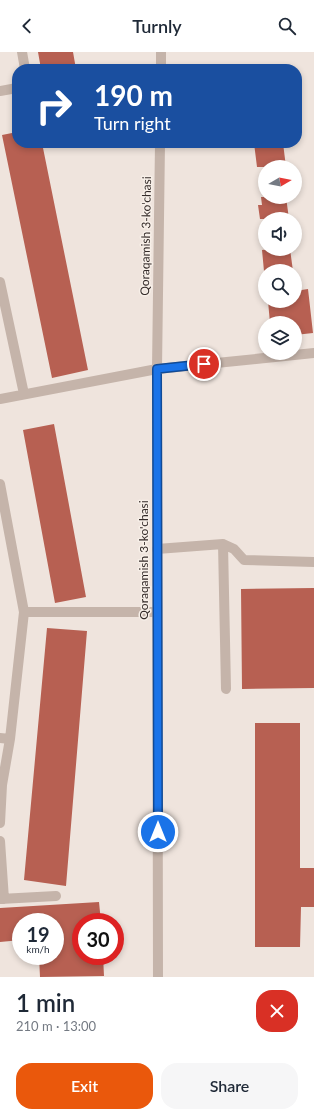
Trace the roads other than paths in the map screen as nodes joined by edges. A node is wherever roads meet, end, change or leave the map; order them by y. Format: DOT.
graph roads {
  1 [pos="22,52"];
  2 [pos="161,52"];
  3 [pos="24,64"];
  4 [pos="161,64"];
  5 [pos="12,89"];
  6 [pos="0,91"];
  7 [pos="160,148"];
  8 [pos="0,282"];
  9 [pos="3,309"];
  10 [pos="314,353"];
  11 [pos="157,369"];
  12 [pos="24,394"];
  13 [pos="0,399"];
  14 [pos="0,483"];
  15 [pos="223,544"];
  16 [pos="157,549"];
  17 [pos="314,562"];
  18 [pos="24,612"];
  19 [pos="157,612"];
  20 [pos="226,690"];
  21 [pos="5,738"];
  22 [pos="0,823"];
  23 [pos="0,841"];
  24 [pos="56,896"];
  25 [pos="2,899"];
  26 [pos="158,977"];
  1 -- 3 [label="street"];
  2 -- 4 [label="street"];
  5 -- 6 [label="street"];
  7 -- 11 [label="street, Qoraqamish 3-ko'chasi"];
  8 -- 9 [label="street"];
  9 -- 12 [label="street"];
  10 -- 11 [label="street"];
  11 -- 12 [label="street"];
  11 -- 16 [label="street, Qoraqamish 3-ko'chasi"];
  12 -- 13 [label="street"];
  14 -- 18 [label="street"];
  15 -- 16 [label="street"];
  15 -- 17 [label="street"];
  15 -- 20 [label="street"];
  16 -- 19 [label="street, Qoraqamish 3-ko'chasi"];
  18 -- 19 [label="street"];
  18 -- 21 [label="street"];
  19 -- 26 [label="street, Qoraqamish 3-ko'chasi"];
  21 -- 22 [label="street"];
  23 -- 25 [label="street"];
  24 -- 25 [label="street"];
}
